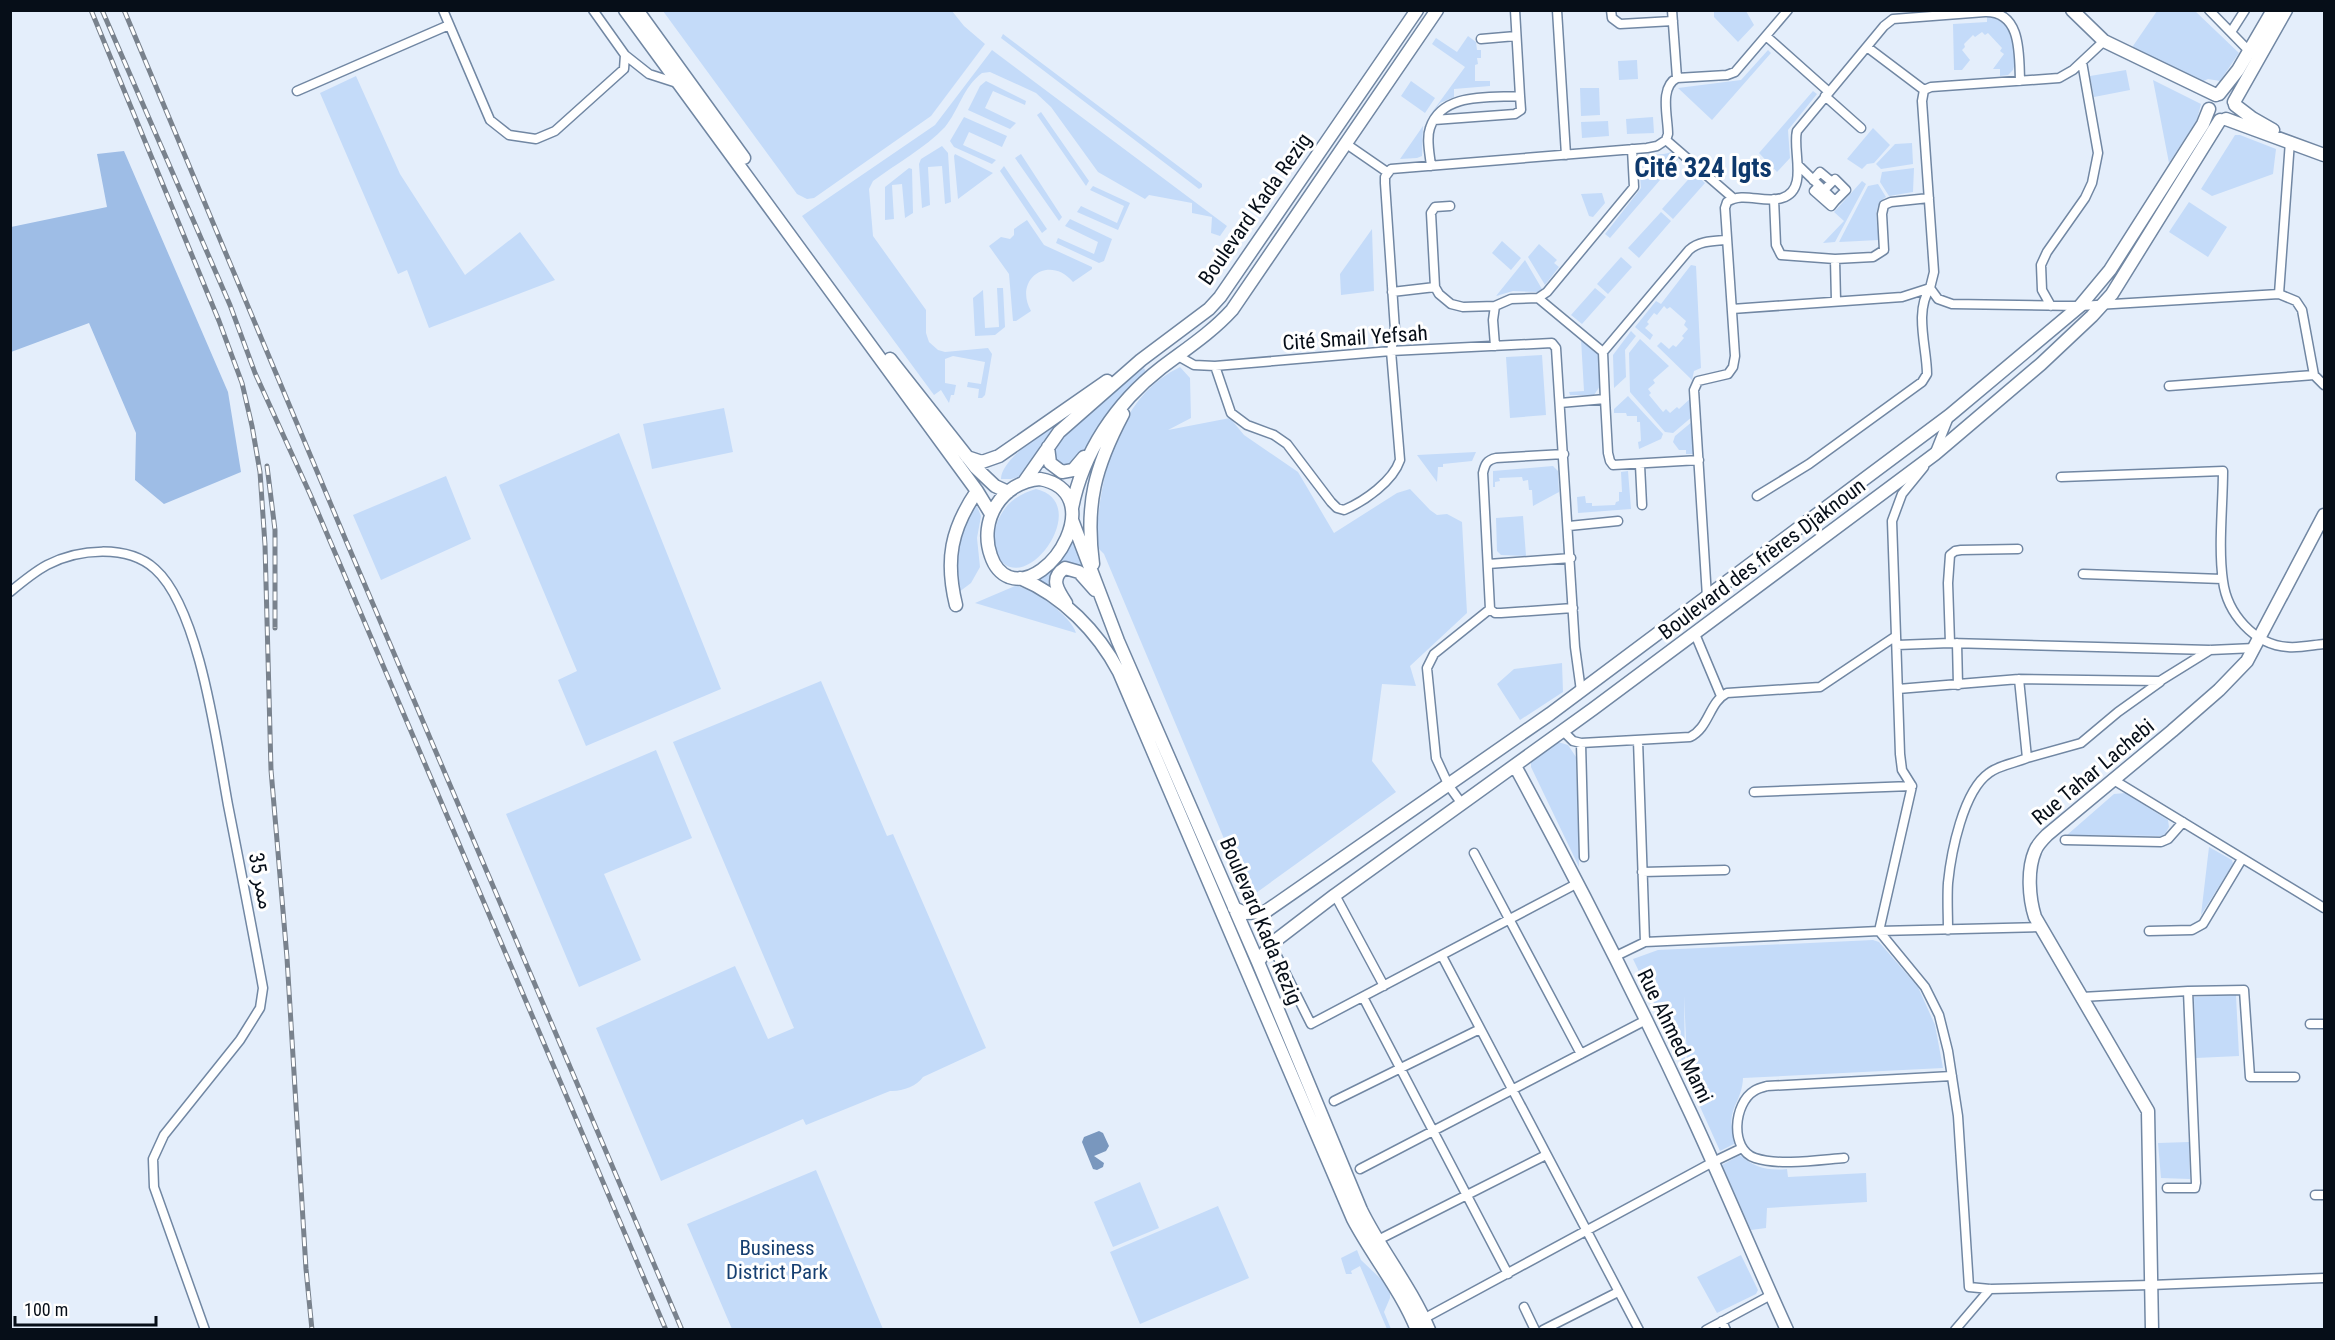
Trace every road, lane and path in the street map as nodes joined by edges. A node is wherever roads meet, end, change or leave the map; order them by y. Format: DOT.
graph roads {
  1 [pos="443,10"];
  2 [pos="593,10"];
  3 [pos="625,10"];
  4 [pos="637,10"];
  5 [pos="1417,10"];
  6 [pos="1437,10"];
  7 [pos="1515,10"];
  8 [pos="1557,10"];
  9 [pos="1611,10"];
  10 [pos="1672,10"];
  11 [pos="1788,10"];
  12 [pos="2072,10"];
  13 [pos="2209,10"];
  14 [pos="2245,10"];
  15 [pos="2273,10"];
  16 [pos="2286,10"];
  17 [pos="1673,21"];
  18 [pos="449,25"];
  19 [pos="2230,32"];
  20 [pos="1516,36"];
  21 [pos="1766,36"];
  22 [pos="1481,39"];
  23 [pos="2103,40"];
  24 [pos="1867,47"];
  25 [pos="2250,52"];
  26 [pos="625,55"];
  27 [pos="2082,62"];
  28 [pos="1677,78"];
  29 [pos="2020,81"];
  30 [pos="680,85"];
  31 [pos="694,90"];
  32 [pos="1924,90"];
  33 [pos="297,91"];
  34 [pos="1827,94"];
  35 [pos="1520,96"];
  36 [pos="2213,101"];
  37 [pos="2234,103"];
  38 [pos="1434,120"];
  39 [pos="2223,120"];
  40 [pos="1861,128"];
  41 [pos="1665,140"];
  42 [pos="2289,141"];
  43 [pos="1345,143"];
  44 [pos="1632,149"];
  45 [pos="1566,155"];
  46 [pos="2325,155"];
  47 [pos="1798,165"];
  48 [pos="1431,166"];
  49 [pos="1387,172"];
  50 [pos="1832,182"];
  51 [pos="1819,185"];
  52 [pos="1733,198"];
  53 [pos="1929,198"];
  54 [pos="1774,199"];
  55 [pos="1450,206"];
  56 [pos="1726,240"];
  57 [pos="1835,259"];
  58 [pos="1435,287"];
  59 [pos="1930,288"];
  60 [pos="1392,292"];
  61 [pos="2278,294"];
  62 [pos="1538,298"];
  63 [pos="1836,301"];
  64 [pos="2103,304"];
  65 [pos="1495,306"];
  66 [pos="2051,306"];
  67 [pos="2080,306"];
  68 [pos="1732,309"];
  69 [pos="1495,346"];
  70 [pos="1391,351"];
  71 [pos="1604,352"];
  72 [pos="880,353"];
  73 [pos="1178,356"];
  74 [pos="1141,360"];
  75 [pos="1215,366"];
  76 [pos="2314,375"];
  77 [pos="2324,384"];
  78 [pos="2169,386"];
  79 [pos="1132,395"];
  80 [pos="1605,399"];
  81 [pos="1560,403"];
  82 [pos="1950,415"];
  83 [pos="1095,443"];
  84 [pos="1048,446"];
  85 [pos="1564,454"];
  86 [pos="1935,454"];
  87 [pos="967,457"];
  88 [pos="1699,460"];
  89 [pos="1640,465"];
  90 [pos="2061,477"];
  91 [pos="1024,482"];
  92 [pos="977,491"];
  93 [pos="1008,492"];
  94 [pos="1757,496"];
  95 [pos="1642,505"];
  96 [pos="991,514"];
  97 [pos="1072,514"];
  98 [pos="2325,515"];
  99 [pos="1618,521"];
  100 [pos="1569,526"];
  101 [pos="2018,549"];
  102 [pos="1570,558"];
  103 [pos="1488,564"];
  104 [pos="2083,574"];
  105 [pos="1095,577"];
  106 [pos="1020,578"];
  107 [pos="2222,579"];
  108 [pos="10,592"];
  109 [pos="1100,595"];
  110 [pos="1707,597"];
  111 [pos="956,604"];
  112 [pos="1573,608"];
  113 [pos="1070,609"];
  114 [pos="1491,609"];
  115 [pos="1695,634"];
  116 [pos="1897,641"];
  117 [pos="1954,643"];
  118 [pos="2258,644"];
  119 [pos="2325,644"];
  120 [pos="2210,650"];
  121 [pos="2019,680"];
  122 [pos="2160,681"];
  123 [pos="1958,685"];
  124 [pos="1898,689"];
  125 [pos="1581,691"];
  126 [pos="1721,696"];
  127 [pos="1550,714"];
  128 [pos="1563,731"];
  129 [pos="1638,740"];
  130 [pos="1581,743"];
  131 [pos="2027,758"];
  132 [pos="1515,766"];
  133 [pos="2112,779"];
  134 [pos="1449,786"];
  135 [pos="1912,786"];
  136 [pos="1754,792"];
  137 [pos="1462,804"];
  138 [pos="2182,822"];
  139 [pos="2065,840"];
  140 [pos="1474,853"];
  141 [pos="1584,857"];
  142 [pos="2242,859"];
  143 [pos="1725,870"];
  144 [pos="1642,872"];
  145 [pos="1578,883"];
  146 [pos="1335,895"];
  147 [pos="1234,908"];
  148 [pos="2325,908"];
  149 [pos="1510,920"];
  150 [pos="2034,927"];
  151 [pos="1948,930"];
  152 [pos="2149,931"];
  153 [pos="1879,932"];
  154 [pos="1645,942"];
  155 [pos="1271,944"];
  156 [pos="1442,956"];
  157 [pos="1614,957"];
  158 [pos="1258,962"];
  159 [pos="1384,986"];
  160 [pos="2188,991"];
  161 [pos="1363,997"];
  162 [pos="2082,997"];
  163 [pos="1646,1020"];
  164 [pos="2310,1024"];
  165 [pos="2325,1024"];
  166 [pos="1480,1029"];
  167 [pos="1581,1054"];
  168 [pos="1400,1069"];
  169 [pos="1952,1076"];
  170 [pos="2295,1077"];
  171 [pos="1512,1090"];
  172 [pos="1334,1101"];
  173 [pos="1432,1132"];
  174 [pos="1742,1148"];
  175 [pos="1546,1155"];
  176 [pos="1844,1158"];
  177 [pos="1713,1162"];
  178 [pos="1360,1169"];
  179 [pos="2167,1188"];
  180 [pos="1467,1195"];
  181 [pos="2314,1195"];
  182 [pos="2325,1195"];
  183 [pos="1587,1230"];
  184 [pos="1377,1240"];
  185 [pos="1508,1274"];
  186 [pos="2325,1278"];
  187 [pos="2151,1285"];
  188 [pos="1990,1289"];
  189 [pos="1618,1292"];
  190 [pos="1771,1295"];
  191 [pos="1524,1307"];
  192 [pos="1427,1324"];
  193 [pos="1724,1325"];
  194 [pos="1532,1328"];
  195 [pos="205,1329"];
  196 [pos="1417,1329"];
  197 [pos="1543,1329"];
  198 [pos="1638,1329"];
  199 [pos="1706,1329"];
  200 [pos="1787,1329"];
  201 [pos="1955,1329"];
  202 [pos="2152,1329"];
  1 -- 18 [label="street"];
  2 -- 26 [label="street"];
  3 -- 30 [label="main road"];
  4 -- 31 [label="main road"];
  5 -- 74 [label="main road, Boulevard Kada Rezig"];
  6 -- 43 [label="main road, Boulevard Kada Rezig"];
  7 -- 20 [label="street"];
  8 -- 45 [label="street"];
  9 -- 17 [label="street"];
  10 -- 17 [label="street"];
  11 -- 21 [label="street"];
  12 -- 23 [label="main road"];
  13 -- 19 [label="street"];
  14 -- 19 [label="street"];
  15 -- 25 [label="main road, Boulevard des frères Djaknoun"];
  16 -- 37 [label="main road"];
  17 -- 28 [label="street"];
  18 -- 26 [label="street"];
  18 -- 33 [label="street"];
  19 -- 25 [label="street"];
  20 -- 22 [label="street"];
  20 -- 35 [label="street"];
  21 -- 28 [label="street"];
  21 -- 34 [label="street"];
  23 -- 27 [label="street"];
  23 -- 36 [label="main road"];
  24 -- 29 [label="street"];
  24 -- 32 [label="street"];
  24 -- 34 [label="street"];
  25 -- 36 [label="main road, Boulevard des frères Djaknoun"];
  26 -- 30 [label="street"];
  27 -- 29 [label="street"];
  27 -- 66 [label="street"];
  28 -- 41 [label="street"];
  29 -- 32 [label="street"];
  30 -- 31 [label="street"];
  30 -- 72 [label="main road"];
  31 -- 72 [label="main road"];
  32 -- 53 [label="street"];
  34 -- 40 [label="street"];
  34 -- 47 [label="street"];
  35 -- 38 [label="street"];
  35 -- 38 [label="street"];
  36 -- 37 [label="main road"];
  36 -- 39 [label="main road"];
  36 -- 67 [label="main road, Boulevard des frères Djaknoun"];
  37 -- 39 [label="main road"];
  37 -- 42 [label="main road"];
  38 -- 48 [label="street"];
  39 -- 42 [label="main road"];
  39 -- 64 [label="main road, Boulevard des frères Djaknoun"];
  41 -- 44 [label="street"];
  41 -- 52 [label="street"];
  42 -- 46 [label="main road"];
  42 -- 61 [label="street"];
  43 -- 49 [label="street"];
  43 -- 73 [label="main road, Boulevard Kada Rezig"];
  44 -- 45 [label="street"];
  44 -- 62 [label="street"];
  45 -- 48 [label="street"];
  47 -- 51 [label="street"];
  47 -- 54 [label="street"];
  48 -- 49 [label="street"];
  49 -- 60 [label="street"];
  50 -- 51 [label="street"];
  50 -- 51 [label="street"];
  50 -- 51 [label="street"];
  52 -- 54 [label="street"];
  52 -- 56 [label="street"];
  53 -- 57 [label="street"];
  53 -- 59 [label="street"];
  54 -- 57 [label="street"];
  55 -- 58 [label="street"];
  56 -- 68 [label="street"];
  56 -- 71 [label="street"];
  57 -- 63 [label="street"];
  58 -- 60 [label="street"];
  58 -- 65 [label="street"];
  59 -- 63 [label="street"];
  59 -- 66 [label="street"];
  59 -- 94 [label="street"];
  60 -- 70 [label="street"];
  61 -- 64 [label="street"];
  61 -- 76 [label="street"];
  62 -- 65 [label="street"];
  62 -- 71 [label="street"];
  63 -- 68 [label="street"];
  64 -- 67 [label="street"];
  64 -- 86 [label="main road, Boulevard des frères Djaknoun"];
  65 -- 69 [label="street"];
  66 -- 67 [label="street"];
  67 -- 82 [label="main road, Boulevard des frères Djaknoun"];
  68 -- 88 [label="street"];
  69 -- 70 [label="street, Cité Smail Yefsah"];
  69 -- 81 [label="street, Cité Smail Yefsah"];
  70 -- 75 [label="street, Cité Smail Yefsah"];
  70 -- 75 [label="street"];
  71 -- 80 [label="street"];
  72 -- 87 [label="main road"];
  72 -- 92 [label="main road"];
  73 -- 75 [label="street, Cité Smail Yefsah"];
  73 -- 79 [label="main road, Boulevard Kada Rezig"];
  74 -- 84 [label="main road, Boulevard Kada Rezig"];
  74 -- 87 [label="main road"];
  76 -- 77 [label="street"];
  76 -- 78 [label="street"];
  79 -- 83 [label="main road"];
  79 -- 105 [label="main road"];
  80 -- 81 [label="street"];
  80 -- 89 [label="street"];
  81 -- 85 [label="street"];
  82 -- 86 [label="street"];
  82 -- 110 [label="main road, Boulevard des frères Djaknoun"];
  83 -- 84 [label="main road"];
  83 -- 97 [label="main road"];
  84 -- 91 [label="main road, Boulevard Kada Rezig"];
  85 -- 100 [label="street"];
  85 -- 103 [label="street"];
  86 -- 115 [label="main road, Boulevard des frères Djaknoun"];
  86 -- 116 [label="street"];
  87 -- 93 [label="main road"];
  88 -- 89 [label="street"];
  88 -- 110 [label="street"];
  89 -- 95 [label="street"];
  90 -- 107 [label="street"];
  91 -- 93 [label="main road, Boulevard Kada Rezig"];
  91 -- 97 [label="main road, Boulevard Kada Rezig"];
  92 -- 96 [label="main road"];
  92 -- 111 [label="main road"];
  93 -- 96 [label="main road, Boulevard Kada Rezig"];
  96 -- 106 [label="main road, Boulevard Kada Rezig"];
  97 -- 105 [label="main road, Boulevard Kada Rezig"];
  97 -- 106 [label="main road"];
  98 -- 118 [label="main road, Rue Tahar Lachebi"];
  99 -- 100 [label="street"];
  100 -- 102 [label="street"];
  101 -- 117 [label="street"];
  102 -- 103 [label="street"];
  102 -- 112 [label="street"];
  103 -- 114 [label="street"];
  104 -- 107 [label="street"];
  105 -- 109 [label="main road, Boulevard Kada Rezig"];
  106 -- 113 [label="main road, Boulevard Kada Rezig"];
  107 -- 118 [label="street"];
  108 -- 195 [label="street, ممر 35"];
  109 -- 113 [label="main road"];
  109 -- 147 [label="main road, Boulevard Kada Rezig"];
  110 -- 125 [label="main road, Boulevard des frères Djaknoun"];
  112 -- 114 [label="street"];
  112 -- 125 [label="street"];
  113 -- 196 [label="main road, Boulevard Kada Rezig"];
  114 -- 134 [label="street"];
  115 -- 126 [label="street"];
  115 -- 128 [label="main road, Boulevard des frères Djaknoun"];
  116 -- 117 [label="street"];
  116 -- 124 [label="street"];
  116 -- 126 [label="street"];
  117 -- 120 [label="street"];
  117 -- 123 [label="street"];
  118 -- 119 [label="street"];
  118 -- 120 [label="street"];
  118 -- 133 [label="main road, Rue Tahar Lachebi"];
  120 -- 122 [label="street"];
  121 -- 122 [label="street"];
  121 -- 123 [label="street"];
  121 -- 131 [label="street"];
  122 -- 131 [label="street"];
  123 -- 124 [label="street"];
  124 -- 135 [label="street"];
  125 -- 127 [label="main road, Boulevard des frères Djaknoun"];
  126 -- 129 [label="street"];
  127 -- 128 [label="main road"];
  127 -- 134 [label="main road, Boulevard des frères Djaknoun"];
  128 -- 130 [label="street"];
  128 -- 132 [label="main road, Boulevard des frères Djaknoun"];
  129 -- 130 [label="street"];
  129 -- 144 [label="street"];
  130 -- 141 [label="street"];
  131 -- 151 [label="street"];
  132 -- 137 [label="main road, Boulevard des frères Djaknoun"];
  132 -- 145 [label="main road, Rue Ahmed Mami"];
  133 -- 138 [label="street"];
  133 -- 150 [label="main road, Rue Tahar Lachebi"];
  134 -- 137 [label="street"];
  134 -- 147 [label="main road, Boulevard des frères Djaknoun"];
  135 -- 136 [label="street"];
  135 -- 153 [label="street"];
  137 -- 146 [label="main road, Boulevard des frères Djaknoun"];
  138 -- 139 [label="street"];
  138 -- 142 [label="street"];
  140 -- 149 [label="street"];
  142 -- 148 [label="street"];
  142 -- 152 [label="street"];
  143 -- 144 [label="street"];
  144 -- 154 [label="street"];
  145 -- 149 [label="street"];
  145 -- 157 [label="main road, Rue Ahmed Mami"];
  146 -- 155 [label="main road, Boulevard des frères Djaknoun"];
  146 -- 159 [label="street"];
  147 -- 158 [label="main road, Boulevard Kada Rezig"];
  149 -- 156 [label="street"];
  149 -- 167 [label="street"];
  150 -- 151 [label="street"];
  150 -- 162 [label="main road, Rue Tahar Lachebi"];
  151 -- 153 [label="street"];
  153 -- 154 [label="street"];
  153 -- 169 [label="street"];
  154 -- 157 [label="street"];
  155 -- 158 [label="main road, Boulevard des frères Djaknoun"];
  155 -- 161 [label="street"];
  156 -- 159 [label="street"];
  156 -- 166 [label="street"];
  157 -- 163 [label="main road, Rue Ahmed Mami"];
  158 -- 184 [label="main road, Boulevard Kada Rezig"];
  159 -- 161 [label="street"];
  160 -- 162 [label="street"];
  160 -- 170 [label="street"];
  160 -- 179 [label="street"];
  161 -- 168 [label="street"];
  162 -- 187 [label="main road, Rue Tahar Lachebi"];
  163 -- 167 [label="street"];
  163 -- 177 [label="main road, Rue Ahmed Mami"];
  164 -- 165 [label="street"];
  166 -- 168 [label="street"];
  166 -- 171 [label="street"];
  167 -- 171 [label="street"];
  168 -- 172 [label="street"];
  168 -- 173 [label="street"];
  169 -- 174 [label="street"];
  169 -- 188 [label="street"];
  171 -- 173 [label="street"];
  171 -- 175 [label="street"];
  173 -- 178 [label="street"];
  173 -- 180 [label="street"];
  174 -- 176 [label="street"];
  174 -- 177 [label="street"];
  175 -- 180 [label="street"];
  175 -- 183 [label="street"];
  177 -- 183 [label="street"];
  177 -- 190 [label="main road, Rue Ahmed Mami"];
  180 -- 184 [label="street"];
  180 -- 185 [label="street"];
  181 -- 182 [label="street"];
  183 -- 185 [label="street"];
  183 -- 189 [label="street"];
  184 -- 192 [label="main road, Boulevard Kada Rezig"];
  185 -- 192 [label="street"];
  186 -- 187 [label="street"];
  187 -- 188 [label="street"];
  187 -- 202 [label="main road, Rue Tahar Lachebi"];
  188 -- 201 [label="street"];
  189 -- 197 [label="street"];
  189 -- 198 [label="street"];
  190 -- 193 [label="street"];
  190 -- 200 [label="main road, Rue Ahmed Mami"];
  191 -- 194 [label="street"];
  193 -- 199 [label="street"];
}
